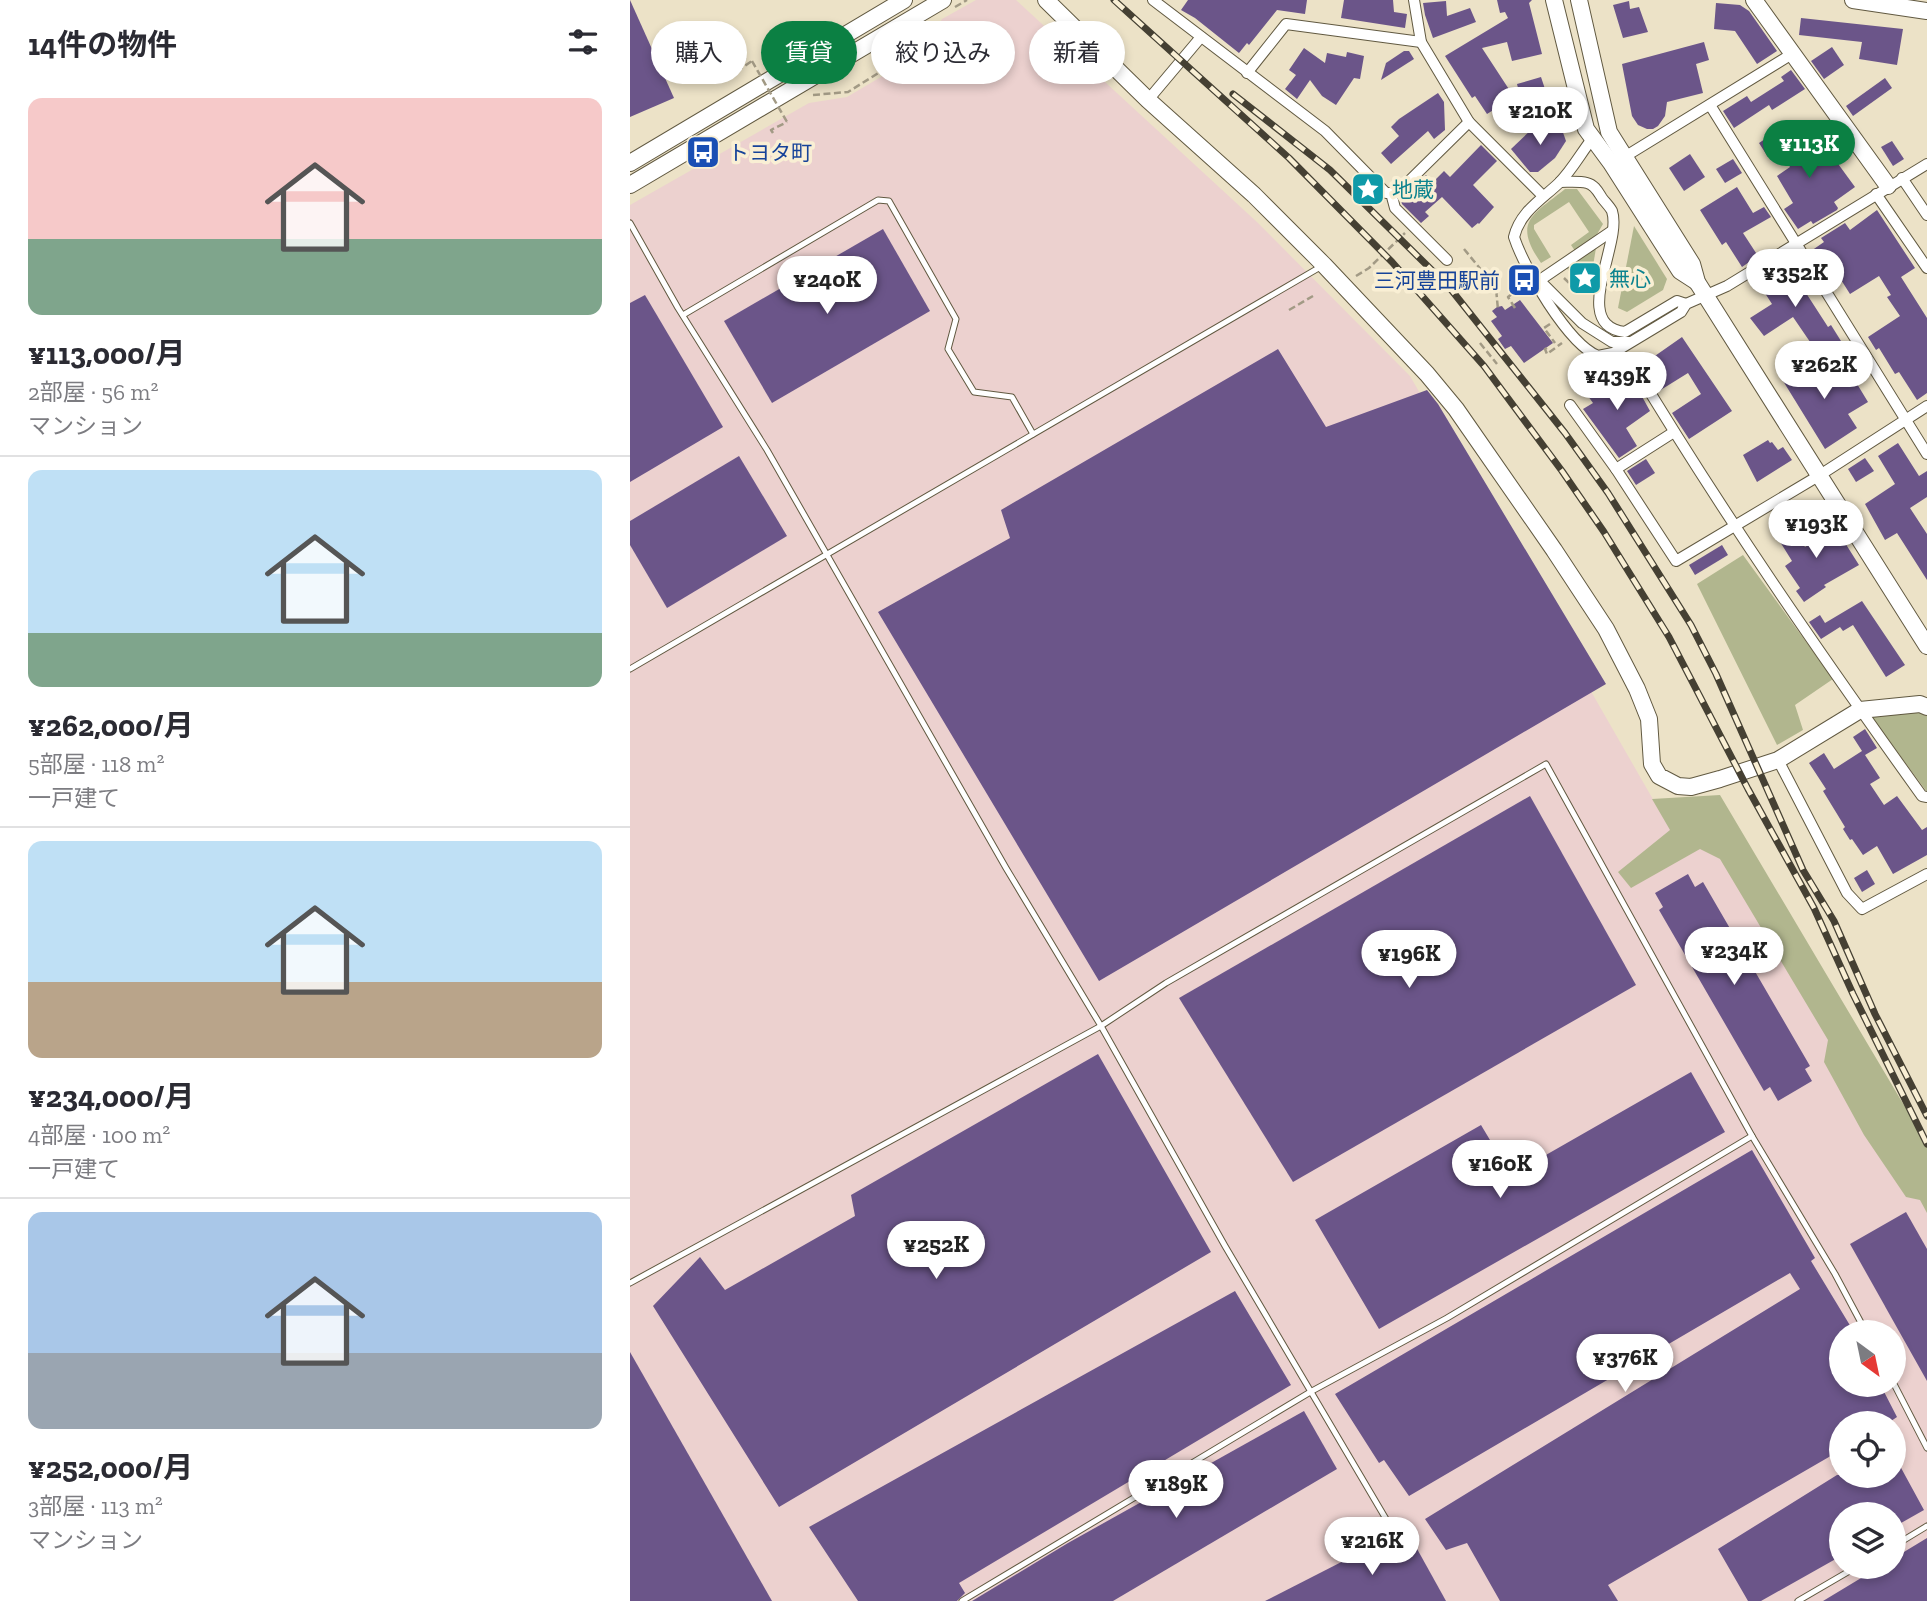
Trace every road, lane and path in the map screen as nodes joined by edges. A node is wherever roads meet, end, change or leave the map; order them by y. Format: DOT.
graph roads {
  1 [pos="904,0"];
  2 [pos="967,0"];
  3 [pos="1046,0"];
  4 [pos="1153,0"];
  5 [pos="1414,0"];
  6 [pos="1554,0"];
  7 [pos="1578,0"];
  8 [pos="1754,0"];
  9 [pos="1853,0"];
  10 [pos="944,7"];
  11 [pos="1927,11"];
  12 [pos="934,20"];
  13 [pos="1201,37"];
  14 [pos="1421,42"];
  15 [pos="1792,54"];
  16 [pos="747,64"];
  17 [pos="1247,72"];
  18 [pos="807,96"];
  19 [pos="1148,100"];
  20 [pos="1710,105"];
  21 [pos="1469,122"];
  22 [pos="773,133"];
  23 [pos="1592,139"];
  24 [pos="1626,156"];
  25 [pos="630,163"];
  26 [pos="1927,164"];
  27 [pos="1560,182"];
  28 [pos="630,185"];
  29 [pos="1889,186"];
  30 [pos="1391,193"];
  31 [pos="1543,197"];
  32 [pos="1927,215"];
  33 [pos="630,223"];
  34 [pos="1412,225"];
  35 [pos="1612,231"];
  36 [pos="1795,244"];
  37 [pos="1464,249"];
  38 [pos="1447,260"];
  39 [pos="1527,264"];
  40 [pos="1324,265"];
  41 [pos="1927,268"];
  42 [pos="1620,273"];
  43 [pos="1629,275"];
  44 [pos="1356,276"];
  45 [pos="1562,276"];
  46 [pos="1539,280"];
  47 [pos="1522,286"];
  48 [pos="1702,288"];
  49 [pos="1588,290"];
  50 [pos="1313,296"];
  51 [pos="1686,304"];
  52 [pos="1515,308"];
  53 [pos="1289,310"];
  54 [pos="1498,310"];
  55 [pos="683,315"];
  56 [pos="1550,324"];
  57 [pos="1630,342"];
  58 [pos="1480,343"];
  59 [pos="1555,343"];
  60 [pos="1562,343"];
  61 [pos="1546,348"];
  62 [pos="1631,361"];
  63 [pos="1496,364"];
  64 [pos="1570,405"];
  65 [pos="1927,406"];
  66 [pos="1906,420"];
  67 [pos="1674,432"];
  68 [pos="1033,435"];
  69 [pos="1927,454"];
  70 [pos="1616,469"];
  71 [pos="1820,475"];
  72 [pos="1733,526"];
  73 [pos="827,556"];
  74 [pos="1927,646"];
  75 [pos="630,669"];
  76 [pos="1927,707"];
  77 [pos="1860,710"];
  78 [pos="1779,760"];
  79 [pos="1927,797"];
  80 [pos="1927,874"];
  81 [pos="1101,1026"];
  82 [pos="1752,1136"];
  83 [pos="630,1283"];
  84 [pos="1860,1320"];
  85 [pos="1312,1391"];
  86 [pos="1901,1397"];
  87 [pos="1927,1448"];
  88 [pos="1386,1519"];
  89 [pos="1927,1526"];
  90 [pos="1906,1539"];
  91 [pos="1836,1579"];
  92 [pos="962,1601"];
  93 [pos="1798,1601"];
  1 -- 25 [label="street"];
  2 -- 10 [label="path"];
  3 -- 19 [label="street"];
  4 -- 13 [label="street"];
  5 -- 14 [label="street"];
  6 -- 23 [label="street"];
  7 -- 24 [label="street"];
  8 -- 15 [label="street"];
  9 -- 11 [label="street"];
  10 -- 28 [label="street"];
  12 -- 18 [label="path"];
  13 -- 17 [label="street"];
  13 -- 19 [label="street"];
  14 -- 17 [label="street"];
  14 -- 21 [label="street"];
  15 -- 20 [label="street"];
  15 -- 29 [label="street"];
  16 -- 22 [label="path, bridge"];
  17 -- 30 [label="street"];
  19 -- 40 [label="street"];
  20 -- 24 [label="street"];
  20 -- 36 [label="street"];
  21 -- 30 [label="street"];
  21 -- 31 [label="street"];
  23 -- 27 [label="street"];
  23 -- 48 [label="street"];
  24 -- 48 [label="street"];
  26 -- 29 [label="street"];
  27 -- 31 [label="street"];
  27 -- 35 [label="street"];
  29 -- 32 [label="street"];
  29 -- 36 [label="street"];
  29 -- 41 [label="street"];
  30 -- 34 [label="street"];
  31 -- 39 [label="street"];
  33 -- 55 [label="lane"];
  34 -- 38 [label="street"];
  34 -- 44 [label="path"];
  35 -- 46 [label="street"];
  35 -- 51 [label="street"];
  36 -- 48 [label="street"];
  36 -- 66 [label="street"];
  37 -- 54 [label="path"];
  39 -- 46 [label="street"];
  39 -- 57 [label="street"];
  40 -- 68 [label="lane"];
  40 -- 78 [label="street"];
  42 -- 43 [label="path"];
  45 -- 49 [label="path"];
  46 -- 57 [label="street"];
  47 -- 52 [label="path"];
  48 -- 51 [label="street"];
  48 -- 71 [label="street"];
  50 -- 53 [label="path"];
  51 -- 57 [label="street"];
  55 -- 68 [label="lane"];
  55 -- 73 [label="lane"];
  56 -- 59 [label="path"];
  58 -- 63 [label="path"];
  60 -- 61 [label="path"];
  62 -- 67 [label="street"];
  64 -- 70 [label="street"];
  65 -- 66 [label="street"];
  66 -- 69 [label="street"];
  66 -- 71 [label="street"];
  67 -- 70 [label="street"];
  67 -- 72 [label="street"];
  68 -- 73 [label="lane"];
  70 -- 72 [label="street"];
  71 -- 72 [label="street"];
  71 -- 74 [label="street"];
  72 -- 77 [label="street"];
  73 -- 75 [label="lane"];
  73 -- 81 [label="lane"];
  76 -- 77 [label="street"];
  77 -- 78 [label="street"];
  77 -- 79 [label="street"];
  78 -- 80 [label="street"];
  81 -- 82 [label="lane"];
  81 -- 83 [label="lane"];
  81 -- 85 [label="lane"];
  82 -- 84 [label="lane"];
  82 -- 85 [label="lane"];
  85 -- 88 [label="lane"];
  85 -- 92 [label="lane"];
  86 -- 87 [label="lane"];
  89 -- 90 [label="lane"];
  91 -- 93 [label="lane"];
}
